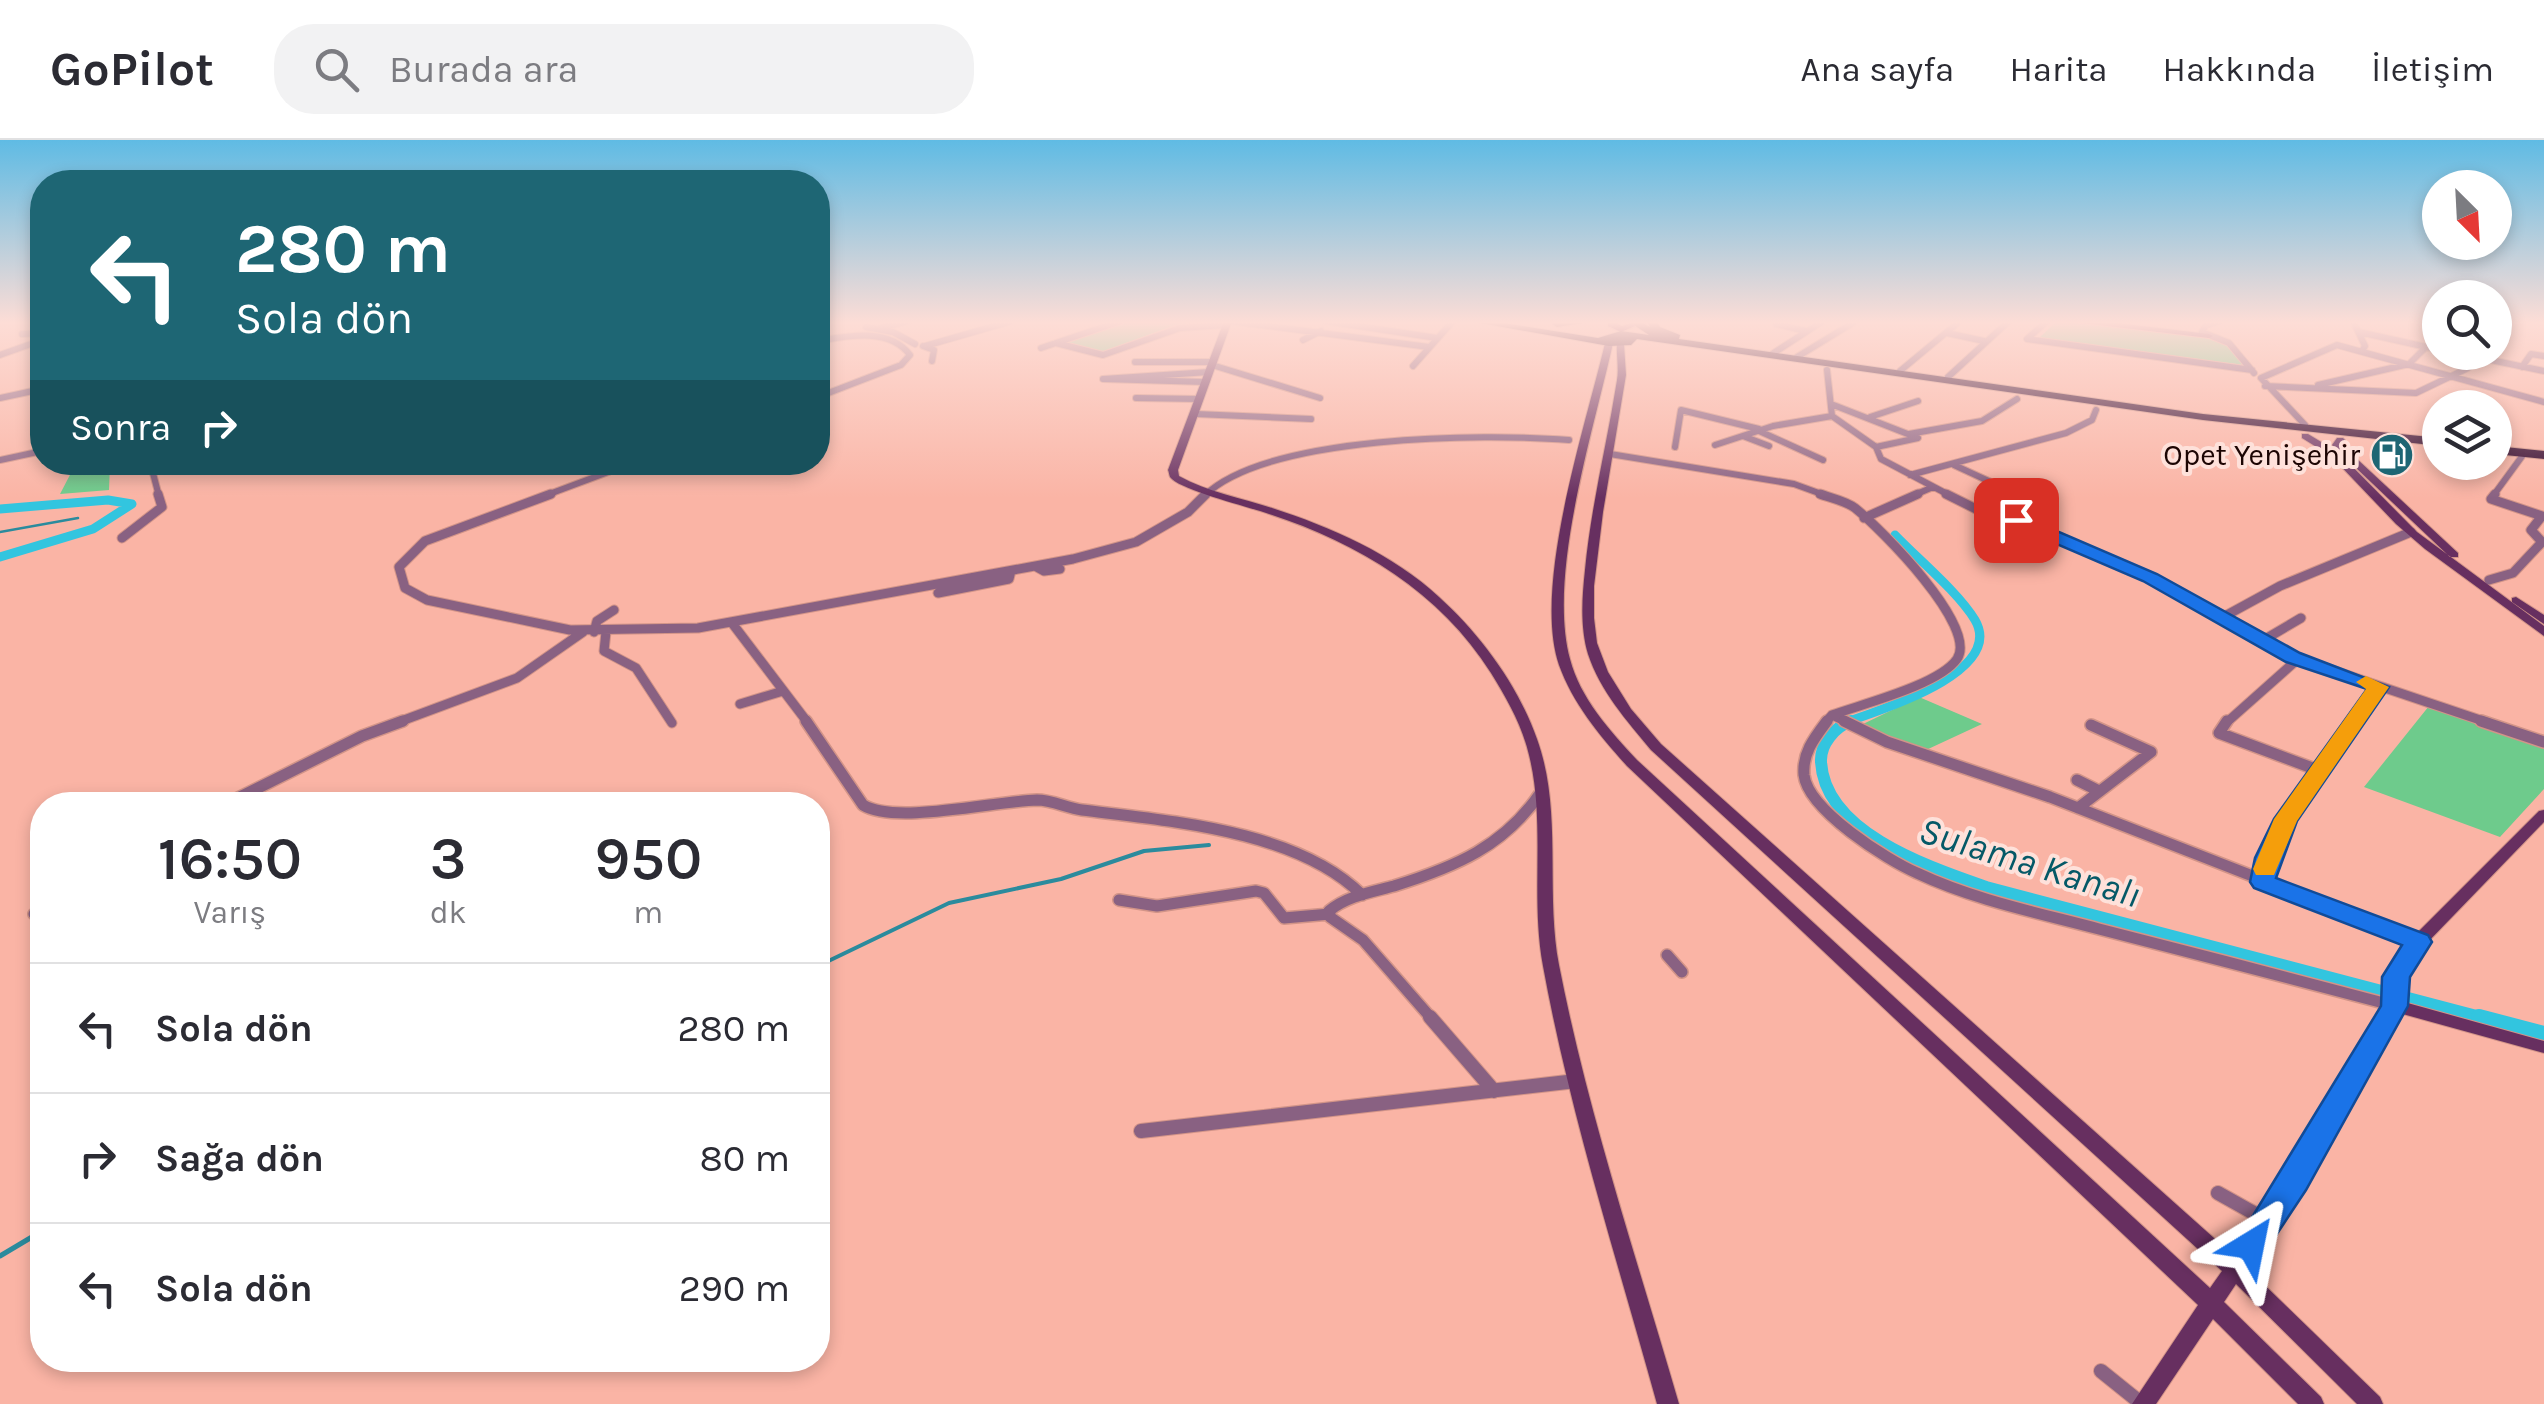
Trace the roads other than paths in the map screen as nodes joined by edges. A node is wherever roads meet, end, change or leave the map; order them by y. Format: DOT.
graph roads {
  1 [pos="863,380"];
  2 [pos="1207,380"];
  3 [pos="1249,380"];
  4 [pos="1606,380"];
  5 [pos="1621,380"];
  6 [pos="1828,380"];
  7 [pos="1911,380"];
  8 [pos="1914,380"];
  9 [pos="1964,380"];
  10 [pos="2267,380"];
  11 [pos="2337,380"];
  12 [pos="2446,380"];
  13 [pos="2463,380"];
  14 [pos="1920,381"];
  15 [pos="2263,382"];
  16 [pos="1992,385"];
  17 [pos="2301,388"];
  18 [pos="30,392"];
  19 [pos="830,393"];
  20 [pos="0,398"];
  21 [pos="1136,398"];
  22 [pos="1320,398"];
  23 [pos="2017,399"];
  24 [pos="1918,401"];
  25 [pos="2544,402"];
  26 [pos="1831,404"];
  27 [pos="1198,406"];
  28 [pos="2096,410"];
  29 [pos="1832,416"];
  30 [pos="1870,416"];
  31 [pos="1311,419"];
  32 [pos="1758,430"];
  33 [pos="2305,430"];
  34 [pos="1909,434"];
  35 [pos="1743,436"];
  36 [pos="1569,440"];
  37 [pos="2340,440"];
  38 [pos="2422,441"];
  39 [pos="2422,441"];
  40 [pos="2422,442"];
  41 [pos="1715,445"];
  42 [pos="1769,446"];
  43 [pos="1876,447"];
  44 [pos="1675,448"];
  45 [pos="2512,449"];
  46 [pos="2512,452"];
  47 [pos="2544,452"];
  48 [pos="30,453"];
  49 [pos="1610,454"];
  50 [pos="2523,455"];
  51 [pos="0,460"];
  52 [pos="1823,460"];
  53 [pos="1954,466"];
  54 [pos="153,475"];
  55 [pos="600,475"];
  56 [pos="1910,475"];
  57 [pos="1576,480"];
  58 [pos="1605,484"];
  59 [pos="1933,486"];
  60 [pos="1208,491"];
  61 [pos="1864,518"];
  62 [pos="2016,520"];
  63 [pos="2411,532"];
  64 [pos="122,538"];
  65 [pos="1035,566"];
  66 [pos="1060,569"];
  67 [pos="1011,571"];
  68 [pos="2489,580"];
  69 [pos="938,593"];
  70 [pos="614,610"];
  71 [pos="2224,616"];
  72 [pos="2302,618"];
  73 [pos="2544,620"];
  74 [pos="732,623"];
  75 [pos="589,632"];
  76 [pos="606,632"];
  77 [pos="2544,632"];
  78 [pos="2262,641"];
  79 [pos="2298,659"];
  80 [pos="2379,687"];
  81 [pos="783,690"];
  82 [pos="740,704"];
  83 [pos="1836,717"];
  84 [pos="672,722"];
  85 [pos="2091,724"];
  86 [pos="349,742"];
  87 [pos="2544,742"];
  88 [pos="347,754"];
  89 [pos="2323,772"];
  90 [pos="2077,780"];
  91 [pos="1541,791"];
  92 [pos="2098,791"];
  93 [pos="250,792"];
  94 [pos="2078,808"];
  95 [pos="2544,814"];
  96 [pos="2262,882"];
  97 [pos="1362,895"];
  98 [pos="1119,900"];
  99 [pos="1330,914"];
  100 [pos="2418,942"];
  101 [pos="1667,954"];
  102 [pos="1682,972"];
  103 [pos="2395,997"];
  104 [pos="2544,1047"];
  105 [pos="1576,1081"];
  106 [pos="1494,1091"];
  107 [pos="1141,1131"];
  108 [pos="2218,1193"];
  109 [pos="2269,1221"];
  110 [pos="2234,1269"];
  111 [pos="2210,1304"];
  112 [pos="2102,1371"];
  113 [pos="1668,1404"];
  114 [pos="2142,1404"];
  115 [pos="2313,1404"];
  116 [pos="2372,1404"];
  1 -- 19 [label="street"];
  2 -- 27 [label="main road"];
  3 -- 22 [label="street"];
  4 -- 57 [label="main road"];
  5 -- 49 [label="main road"];
  6 -- 26 [label="street"];
  7 -- 14 [label="highway"];
  8 -- 14 [label="highway"];
  9 -- 16 [label="highway"];
  10 -- 15 [label="street"];
  11 -- 17 [label="street"];
  12 -- 17 [label="street"];
  13 -- 25 [label="street"];
  14 -- 16 [label="highway"];
  14 -- 23 [label="highway"];
  14 -- 38 [label="highway"];
  15 -- 17 [label="street"];
  15 -- 33 [label="street"];
  16 -- 33 [label="highway"];
  18 -- 20 [label="street"];
  21 -- 27 [label="street"];
  23 -- 28 [label="highway"];
  23 -- 34 [label="street"];
  24 -- 30 [label="street"];
  26 -- 29 [label="street"];
  26 -- 30 [label="street"];
  27 -- 31 [label="street"];
  27 -- 60 [label="main road"];
  28 -- 33 [label="highway"];
  28 -- 53 [label="street"];
  29 -- 32 [label="street"];
  29 -- 43 [label="street"];
  30 -- 34 [label="street"];
  32 -- 35 [label="street"];
  32 -- 44 [label="street"];
  32 -- 52 [label="street"];
  33 -- 37 [label="highway"];
  33 -- 39 [label="highway"];
  33 -- 63 [label="main road"];
  34 -- 43 [label="street"];
  35 -- 41 [label="street"];
  35 -- 42 [label="street"];
  36 -- 60 [label="street"];
  37 -- 40 [label="highway"];
  37 -- 68 [label="main road"];
  43 -- 56 [label="street"];
  45 -- 47 [label="highway"];
  46 -- 50 [label="highway"];
  47 -- 50 [label="highway"];
  48 -- 51 [label="street"];
  49 -- 58 [label="main road"];
  49 -- 61 [label="street"];
  50 -- 68 [label="street"];
  53 -- 56 [label="street"];
  53 -- 62 [label="street"];
  54 -- 64 [label="street"];
  55 -- 75 [label="street"];
  56 -- 59 [label="street"];
  57 -- 58 [label="main road"];
  57 -- 111 [label="main road"];
  58 -- 110 [label="main road"];
  59 -- 61 [label="street"];
  59 -- 62 [label="street"];
  60 -- 65 [label="street"];
  60 -- 91 [label="main road"];
  61 -- 83 [label="street"];
  62 -- 71 [label="street"];
  63 -- 71 [label="street"];
  63 -- 77 [label="main road"];
  65 -- 66 [label="street"];
  65 -- 67 [label="street"];
  67 -- 69 [label="street"];
  67 -- 74 [label="street"];
  68 -- 73 [label="main road"];
  70 -- 75 [label="street"];
  71 -- 78 [label="street"];
  72 -- 78 [label="street"];
  74 -- 76 [label="street"];
  74 -- 81 [label="street"];
  75 -- 76 [label="street"];
  75 -- 86 [label="street"];
  76 -- 84 [label="street"];
  78 -- 79 [label="street"];
  79 -- 80 [label="street"];
  79 -- 89 [label="street"];
  80 -- 87 [label="street"];
  80 -- 89 [label="street"];
  81 -- 82 [label="street"];
  81 -- 97 [label="street"];
  83 -- 94 [label="street"];
  83 -- 103 [label="street"];
  85 -- 92 [label="street"];
  86 -- 88 [label="street"];
  86 -- 93 [label="street"];
  89 -- 96 [label="street"];
  90 -- 92 [label="street"];
  91 -- 97 [label="street"];
  91 -- 105 [label="main road"];
  92 -- 94 [label="street"];
  94 -- 96 [label="street"];
  95 -- 100 [label="main road"];
  96 -- 100 [label="street"];
  97 -- 99 [label="street"];
  98 -- 99 [label="street"];
  99 -- 106 [label="street"];
  100 -- 103 [label="main road"];
  101 -- 102 [label="street"];
  103 -- 104 [label="main road"];
  103 -- 109 [label="main road"];
  105 -- 106 [label="street"];
  105 -- 113 [label="main road"];
  106 -- 107 [label="street"];
  108 -- 109 [label="street"];
  109 -- 110 [label="main road"];
  110 -- 111 [label="main road"];
  110 -- 116 [label="main road"];
  111 -- 114 [label="main road"];
  111 -- 115 [label="main road"];
  112 -- 114 [label="street"];
}
